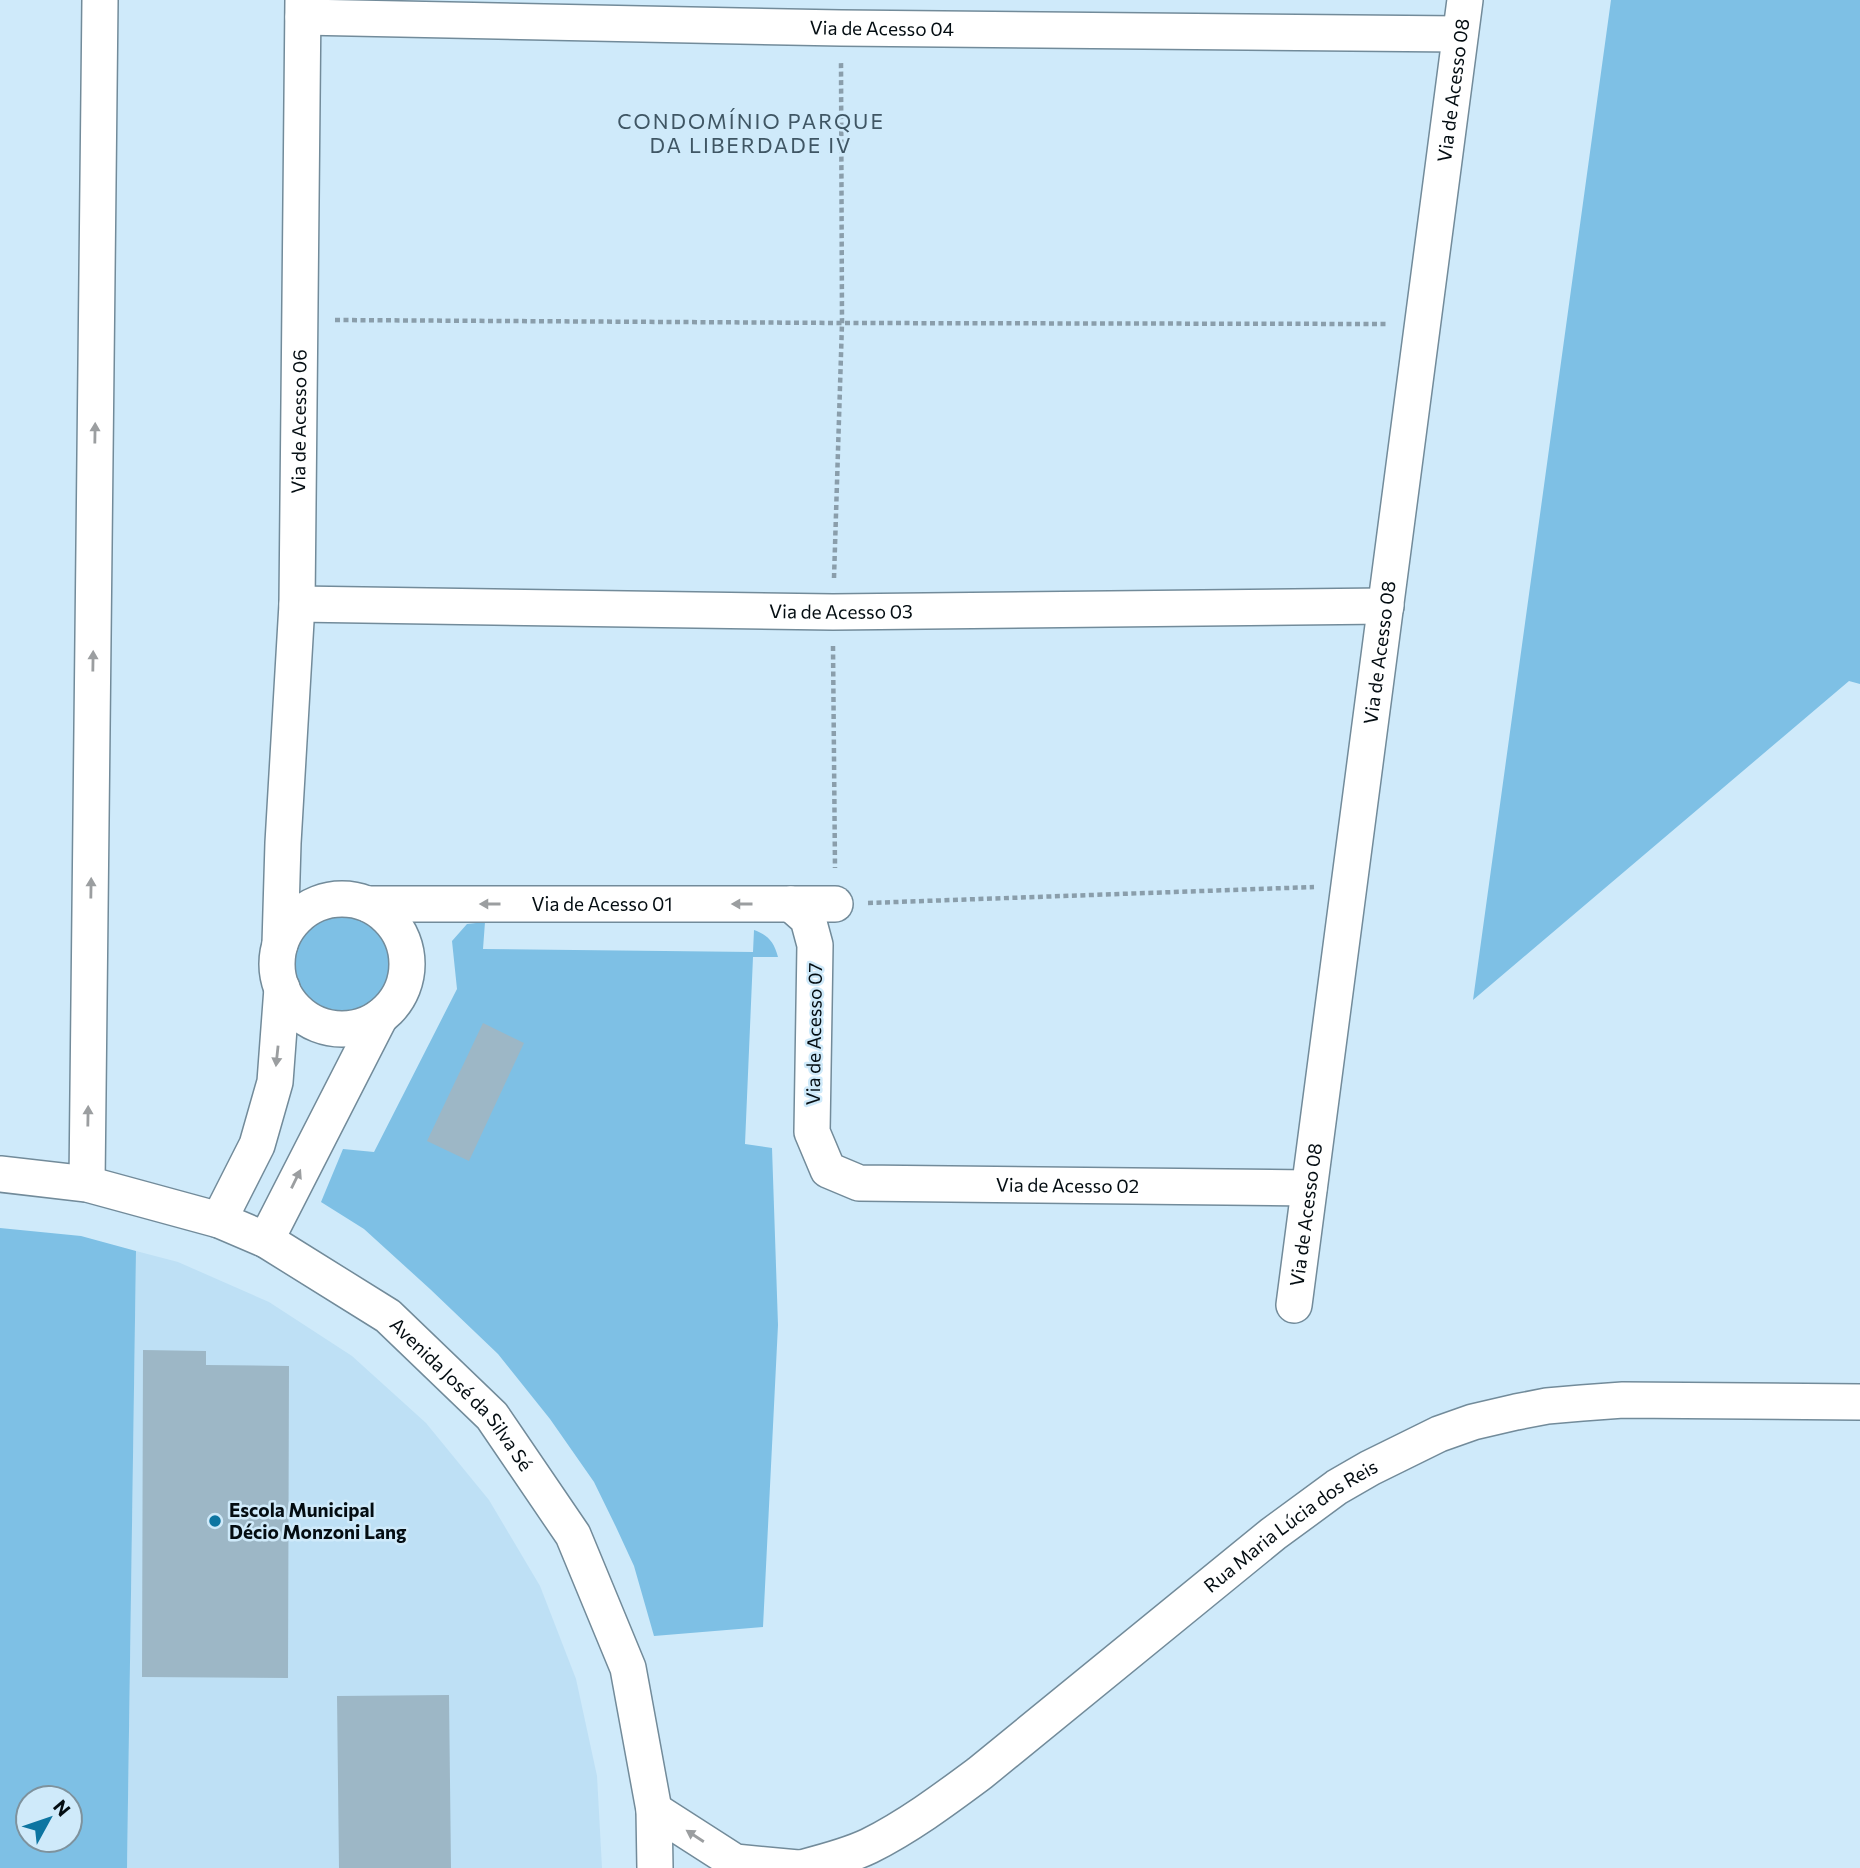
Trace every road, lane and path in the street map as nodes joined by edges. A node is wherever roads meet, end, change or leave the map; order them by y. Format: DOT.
graph roads {
  1 [pos="100,0"];
  2 [pos="1465,0"];
  3 [pos="303,9"];
  4 [pos="841,28"];
  5 [pos="1460,34"];
  6 [pos="300,319"];
  7 [pos="842,323"];
  8 [pos="1423,324"];
  9 [pos="297,604"];
  10 [pos="1386,606"];
  11 [pos="833,612"];
  12 [pos="283,843"];
  13 [pos="1349,886"];
  14 [pos="368,904"];
  15 [pos="446,904"];
  16 [pos="791,904"];
  17 [pos="835,904"];
  18 [pos="306,909"];
  19 [pos="280,944"];
  20 [pos="407,957"];
  21 [pos="282,988"];
  22 [pos="380,1017"];
  23 [pos="828,1170"];
  24 [pos="0,1174"];
  25 [pos="88,1184"];
  26 [pos="1309,1188"];
  27 [pos="219,1220"];
  28 [pos="266,1240"];
  29 [pos="1294,1305"];
  30 [pos="1860,1402"];
  31 [pos="654,1810"];
  32 [pos="729,1865"];
  33 [pos="655,1868"];
  34 [pos="800,1868"];
  25 -- 1 [label="street, one-way"];
  2 -- 5 [label="street, Via de Acesso 08"];
  3 -- 4 [label="street, Via de Acesso 04"];
  3 -- 6 [label="street, Via de Acesso 06"];
  4 -- 5 [label="street, Via de Acesso 04"];
  4 -- 7 [label="path"];
  5 -- 8 [label="street, Via de Acesso 08"];
  6 -- 7 [label="path"];
  6 -- 9 [label="street, Via de Acesso 06"];
  7 -- 8 [label="path"];
  7 -- 11 [label="path"];
  8 -- 10 [label="street, Via de Acesso 08"];
  9 -- 11 [label="street, Via de Acesso 03"];
  9 -- 12 [label="street, Via de Acesso 06"];
  10 -- 11 [label="street, Via de Acesso 03"];
  10 -- 13 [label="street, Via de Acesso 08"];
  11 -- 17 [label="path"];
  12 -- 18 [label="street, Via de Acesso 06"];
  12 -- 19 [label="street, Via de Acesso 06"];
  13 -- 17 [label="path"];
  13 -- 26 [label="street, Via de Acesso 08"];
  14 -- 15 [label="street, Via de Acesso 01"];
  14 -- 18 [label="street"];
  14 -- 20 [label="street"];
  16 -- 15 [label="street, Via de Acesso 01, one-way"];
  15 -- 20 [label="street"];
  16 -- 17 [label="street, Via de Acesso 01"];
  16 -- 23 [label="street, Via de Acesso 07"];
  18 -- 19 [label="street"];
  19 -- 21 [label="street"];
  20 -- 22 [label="street"];
  21 -- 22 [label="street"];
  21 -- 27 [label="street, one-way"];
  28 -- 22 [label="street, one-way"];
  23 -- 26 [label="street, Via de Acesso 02"];
  24 -- 25 [label="street, Avenida José da Silva Sé"];
  25 -- 27 [label="street, Avenida José da Silva Sé"];
  26 -- 29 [label="street, Via de Acesso 08"];
  27 -- 28 [label="street, Avenida José da Silva Sé"];
  28 -- 31 [label="street, Avenida José da Silva Sé"];
  30 -- 34 [label="street, Rua Maria Lúcia dos Reis"];
  32 -- 31 [label="street, Rua Maria Lúcia dos Reis, one-way"];
  31 -- 33 [label="street, Avenida José da Silva Sé"];
  32 -- 34 [label="street, Rua Maria Lúcia dos Reis"];
}
